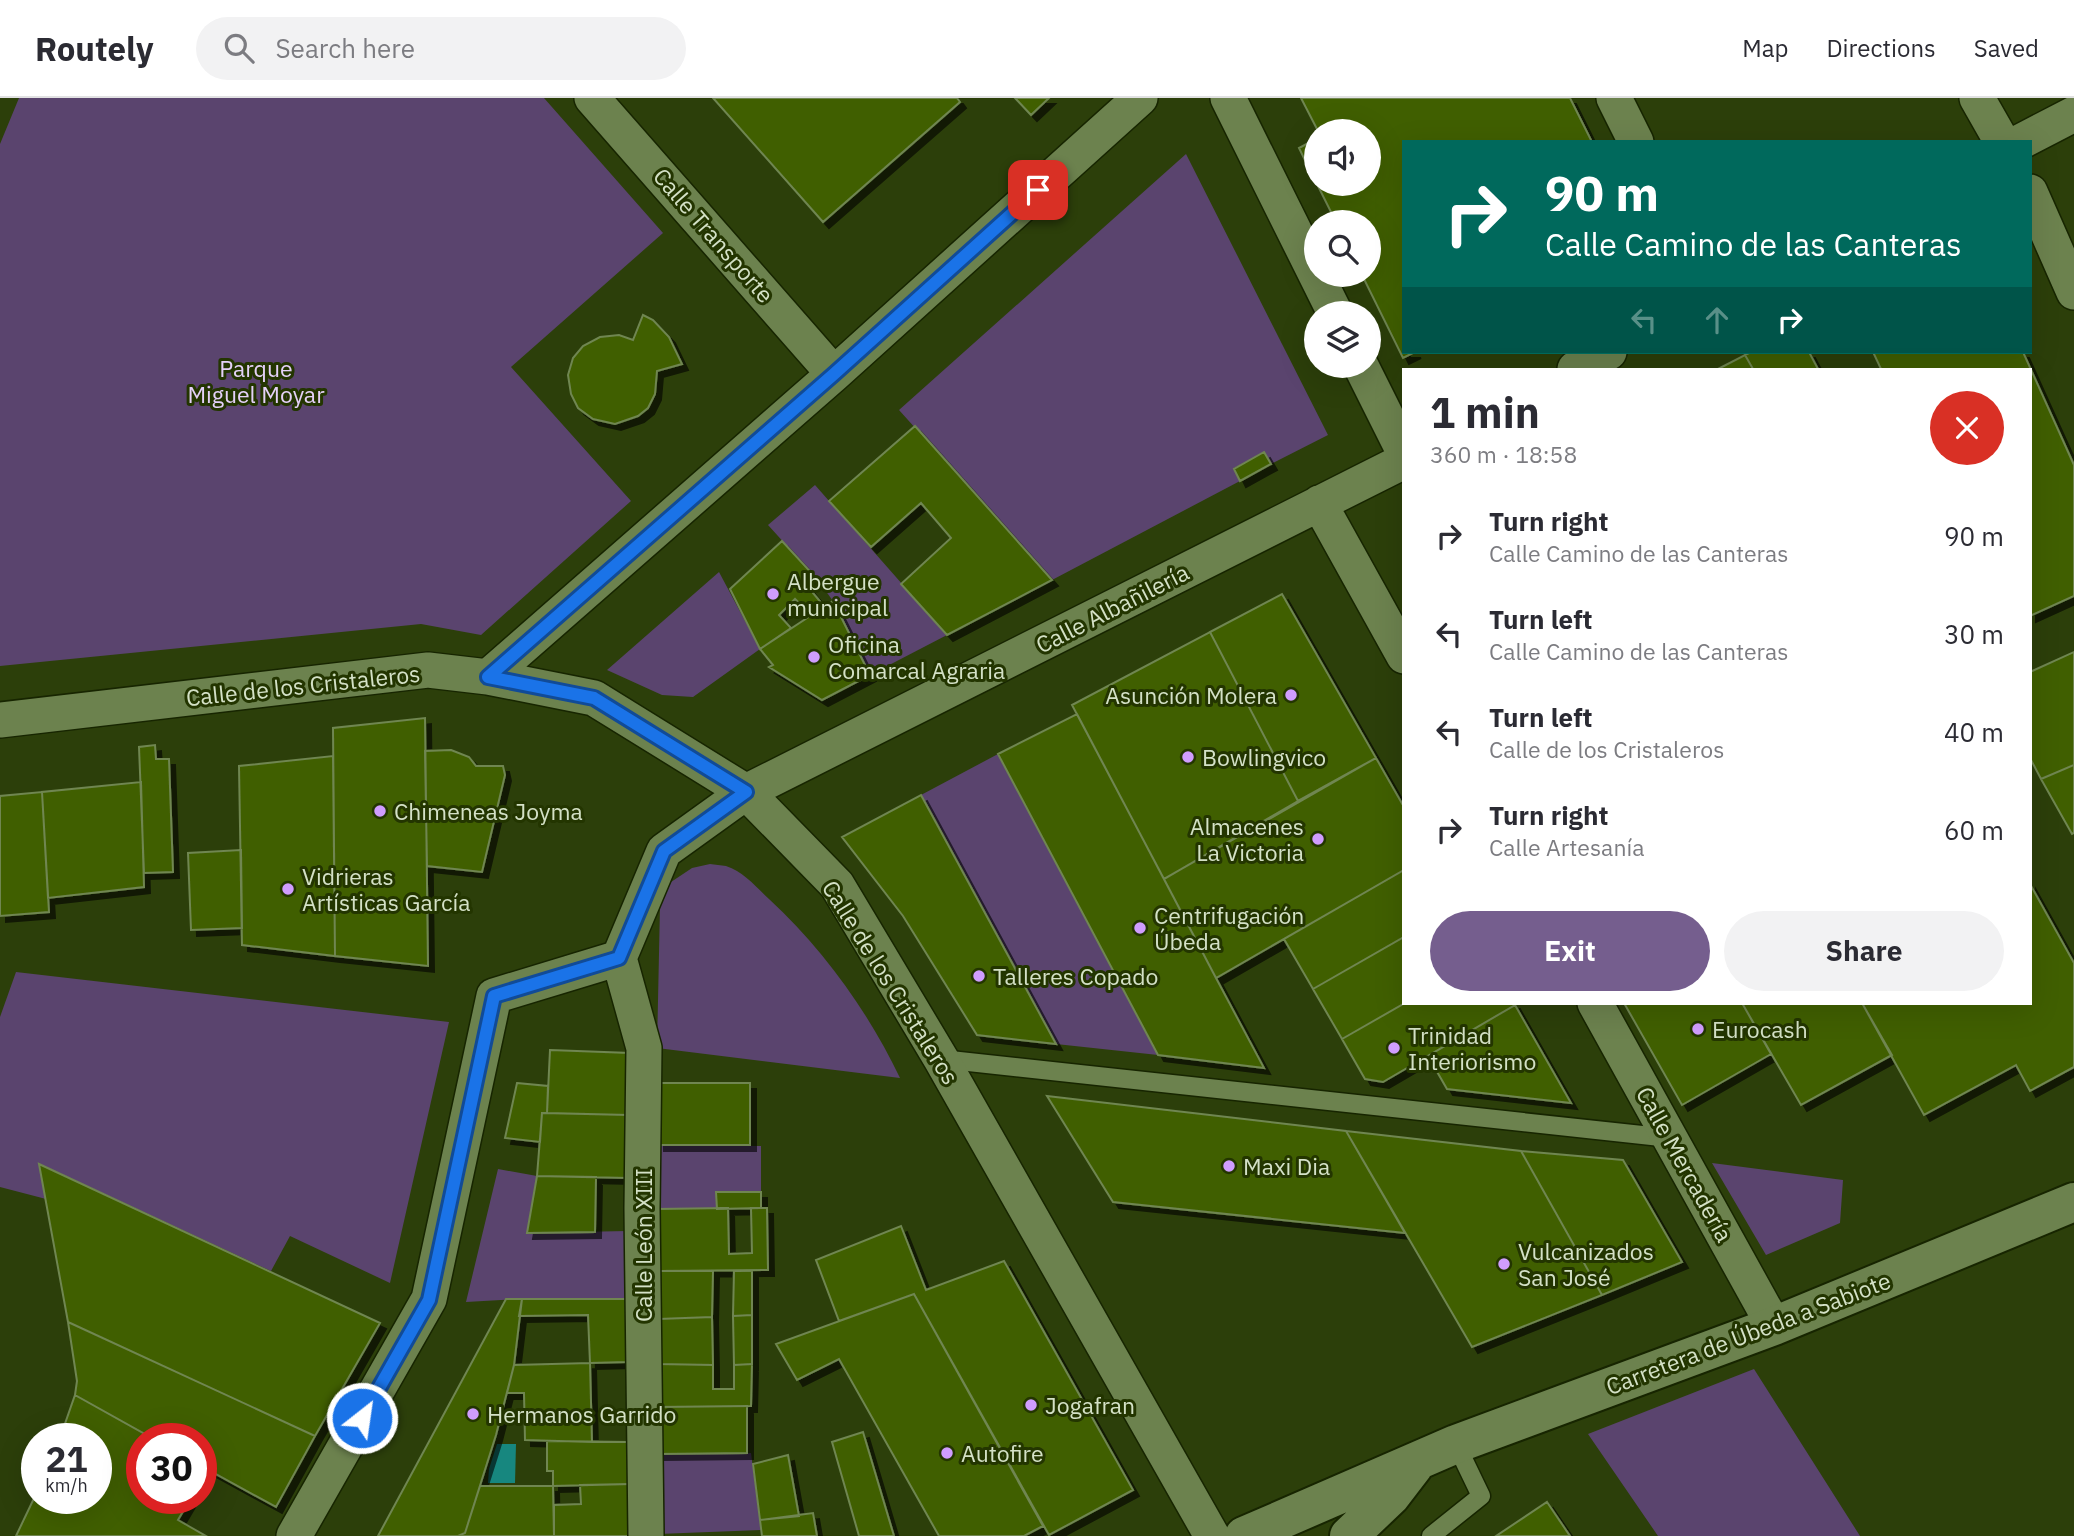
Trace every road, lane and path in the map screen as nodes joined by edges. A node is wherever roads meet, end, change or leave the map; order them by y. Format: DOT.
graph roads {
  1 [pos="592,98"];
  2 [pos="1140,98"];
  3 [pos="1228,98"];
  4 [pos="1614,98"];
  5 [pos="1977,98"];
  6 [pos="2074,114"];
  7 [pos="1635,140"];
  8 [pos="2001,140"];
  9 [pos="2024,140"];
  10 [pos="2032,197"];
  11 [pos="2074,292"];
  12 [pos="1329,301"];
  13 [pos="1605,354"];
  14 [pos="1576,368"];
  15 [pos="834,374"];
  16 [pos="1367,378"];
  17 [pos="1402,448"];
  18 [pos="1402,462"];
  19 [pos="1319,503"];
  20 [pos="1402,652"];
  21 [pos="488,677"];
  22 [pos="0,720"];
  23 [pos="746,792"];
  24 [pos="619,958"];
  25 [pos="1596,1005"];
  26 [pos="941,1059"];
  27 [pos="1670,1138"];
  28 [pos="2074,1202"];
  29 [pos="1774,1326"];
  30 [pos="1456,1444"];
  31 [pos="1420,1459"];
  32 [pos="294,1536"];
  33 [pos="646,1536"];
  34 [pos="1212,1536"];
  35 [pos="1244,1536"];
  36 [pos="1349,1536"];
  37 [pos="1432,1536"];
  1 -- 15 [label="street, Calle Transporte"];
  2 -- 15 [label="street"];
  3 -- 12 [label="street"];
  4 -- 7 [label="street"];
  5 -- 8 [label="street"];
  6 -- 9 [label="street"];
  10 -- 11 [label="street"];
  13 -- 14 [label="street"];
  15 -- 21 [label="street"];
  16 -- 17 [label="street"];
  18 -- 19 [label="street, Calle Albañilería"];
  19 -- 20 [label="street"];
  19 -- 23 [label="street, Calle Albañilería"];
  21 -- 22 [label="street, Calle de los Cristaleros"];
  21 -- 23 [label="street, Calle de los Cristaleros"];
  23 -- 24 [label="street, Calle Albañilería"];
  23 -- 26 [label="street, Calle de los Cristaleros"];
  24 -- 32 [label="street"];
  24 -- 33 [label="street, Calle León XIII"];
  25 -- 27 [label="street, Calle Mercadería"];
  26 -- 27 [label="lane"];
  26 -- 34 [label="street, Calle de los Cristaleros"];
  27 -- 29 [label="street, Calle Mercadería"];
  28 -- 29 [label="street, Carretera de Úbeda a Sabiote"];
  29 -- 30 [label="street, Carretera de Úbeda a Sabiote"];
  30 -- 31 [label="street, Carretera de Úbeda a Sabiote"];
  30 -- 37 [label="lane"];
  31 -- 35 [label="street, Carretera de Úbeda a Sabiote"];
  31 -- 36 [label="street, Carretera de Úbeda a Sabiote"];
}
